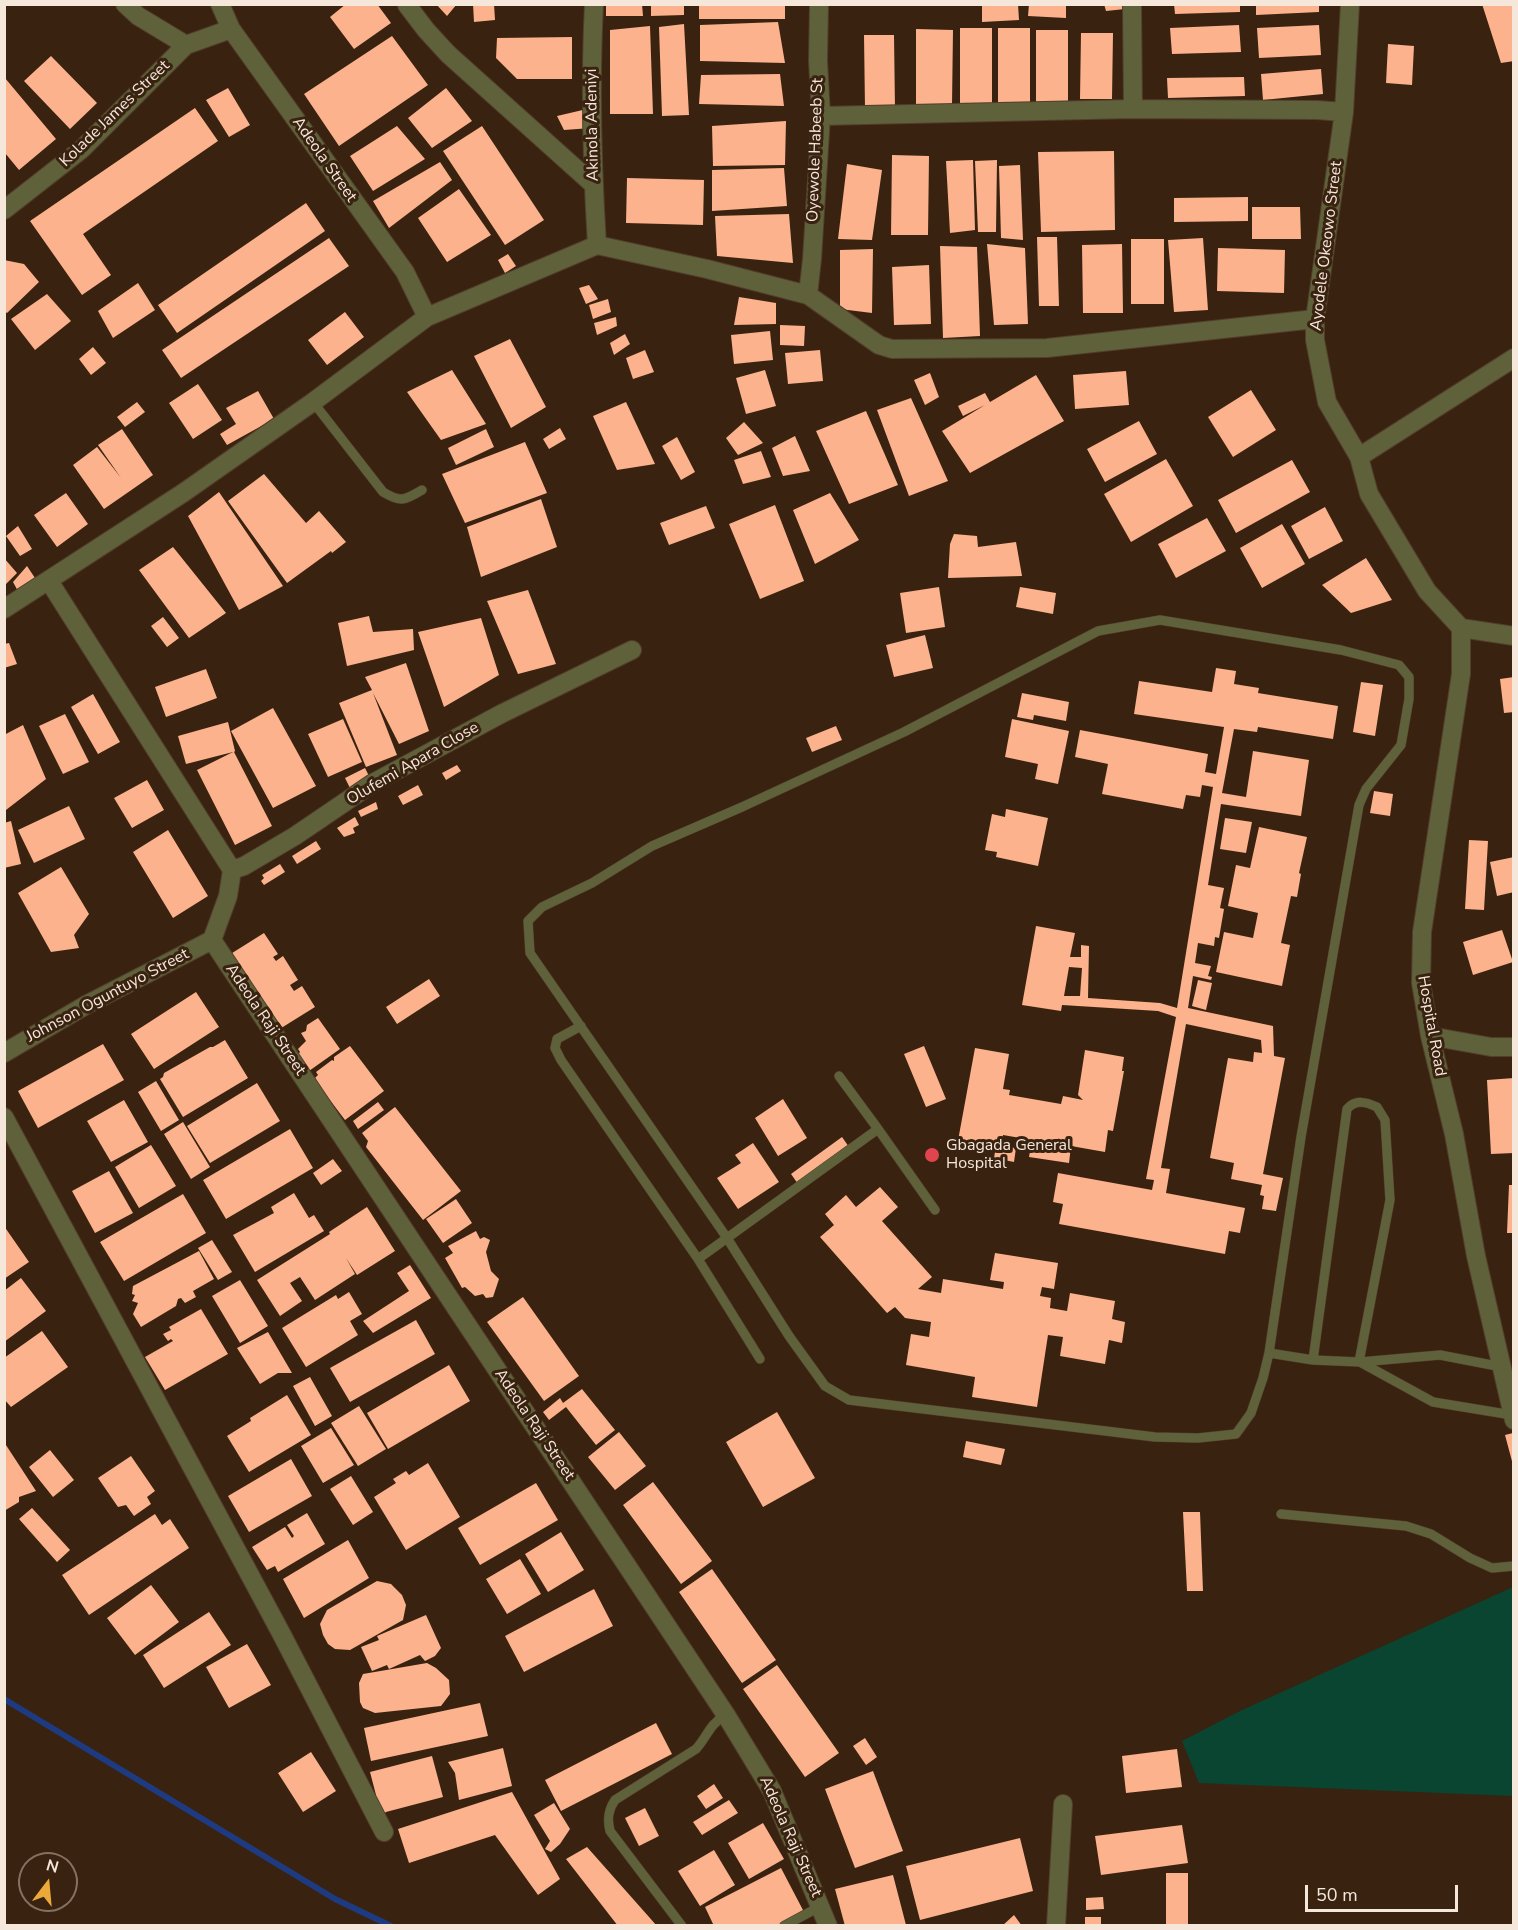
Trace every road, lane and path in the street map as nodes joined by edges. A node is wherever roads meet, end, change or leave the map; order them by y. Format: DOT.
graph roads {
  1 [pos="125,4"];
  2 [pos="220,4"];
  3 [pos="594,4"];
  4 [pos="819,4"];
  5 [pos="1132,4"];
  6 [pos="1350,4"];
  7 [pos="407,5"];
  8 [pos="231,29"];
  9 [pos="186,45"];
  10 [pos="1133,109"];
  11 [pos="1344,112"];
  12 [pos="821,116"];
  13 [pos="594,185"];
  14 [pos="4,210"];
  15 [pos="597,245"];
  16 [pos="808,295"];
  17 [pos="427,317"];
  18 [pos="1315,319"];
  19 [pos="1514,358"];
  20 [pos="313,402"];
  21 [pos="1359,457"];
  22 [pos="422,490"];
  23 [pos="49,581"];
  24 [pos="4,609"];
  25 [pos="1461,628"];
  26 [pos="1514,636"];
  27 [pos="632,650"];
  28 [pos="232,870"];
  29 [pos="212,940"];
  30 [pos="581,1026"];
  31 [pos="1430,1036"];
  32 [pos="1514,1047"];
  33 [pos="4,1053"];
  34 [pos="839,1076"];
  35 [pos="4,1117"];
  36 [pos="878,1129"];
  37 [pos="935,1210"];
  38 [pos="727,1238"];
  39 [pos="698,1259"];
  40 [pos="1269,1353"];
  41 [pos="760,1359"];
  42 [pos="1313,1360"];
  43 [pos="1359,1362"];
  44 [pos="1503,1367"];
  45 [pos="1513,1417"];
  46 [pos="1281,1514"];
  47 [pos="1514,1566"];
  48 [pos="726,1715"];
  49 [pos="1063,1804"];
  50 [pos="384,1832"];
  51 [pos="821,1906"];
  52 [pos="682,1926"];
  53 [pos="784,1926"];
  54 [pos="828,1926"];
  55 [pos="1056,1926"];
  1 -- 9 [label="street"];
  2 -- 8 [label="street, Adeola Street"];
  3 -- 13 [label="street, Akinola Adeniyi"];
  4 -- 12 [label="street, Oyewole Habeeb St"];
  5 -- 10 [label="street"];
  6 -- 11 [label="street, Ayodele Okeowo Street"];
  7 -- 13 [label="street"];
  8 -- 9 [label="street, Kolade James Street"];
  8 -- 17 [label="street, Adeola Street"];
  9 -- 14 [label="street, Kolade James Street"];
  10 -- 11 [label="street"];
  10 -- 12 [label="street"];
  11 -- 18 [label="street, Ayodele Okeowo Street"];
  12 -- 16 [label="street, Oyewole Habeeb St"];
  13 -- 15 [label="street, Akinola Adeniyi"];
  15 -- 16 [label="street"];
  15 -- 17 [label="street"];
  16 -- 18 [label="street"];
  17 -- 20 [label="street"];
  18 -- 21 [label="street, Ayodele Okeowo Street"];
  19 -- 21 [label="street"];
  20 -- 22 [label="lane"];
  20 -- 23 [label="street"];
  21 -- 25 [label="street, Ayodele Okeowo Street"];
  23 -- 24 [label="street"];
  23 -- 28 [label="street"];
  25 -- 26 [label="street"];
  25 -- 31 [label="street, Hospital Road"];
  27 -- 28 [label="street, Olufemi Apara Close"];
  28 -- 29 [label="street"];
  29 -- 33 [label="street, Johnson Oguntuyo Street"];
  29 -- 48 [label="street, Adeola Raji Street"];
  30 -- 38 [label="lane"];
  30 -- 39 [label="lane"];
  30 -- 40 [label="lane"];
  31 -- 32 [label="street"];
  31 -- 44 [label="street, Hospital Road"];
  34 -- 36 [label="lane"];
  35 -- 50 [label="street"];
  36 -- 37 [label="lane"];
  36 -- 38 [label="lane"];
  38 -- 39 [label="lane"];
  38 -- 40 [label="lane"];
  39 -- 41 [label="lane"];
  40 -- 42 [label="lane"];
  42 -- 43 [label="lane"];
  42 -- 43 [label="lane"];
  43 -- 44 [label="lane"];
  43 -- 45 [label="lane"];
  44 -- 45 [label="street, Hospital Road"];
  46 -- 47 [label="lane"];
  48 -- 51 [label="street, Adeola Raji Street"];
  48 -- 52 [label="lane"];
  49 -- 55 [label="street"];
  51 -- 53 [label="lane"];
  51 -- 54 [label="street, Adeola Raji Street"];
}
